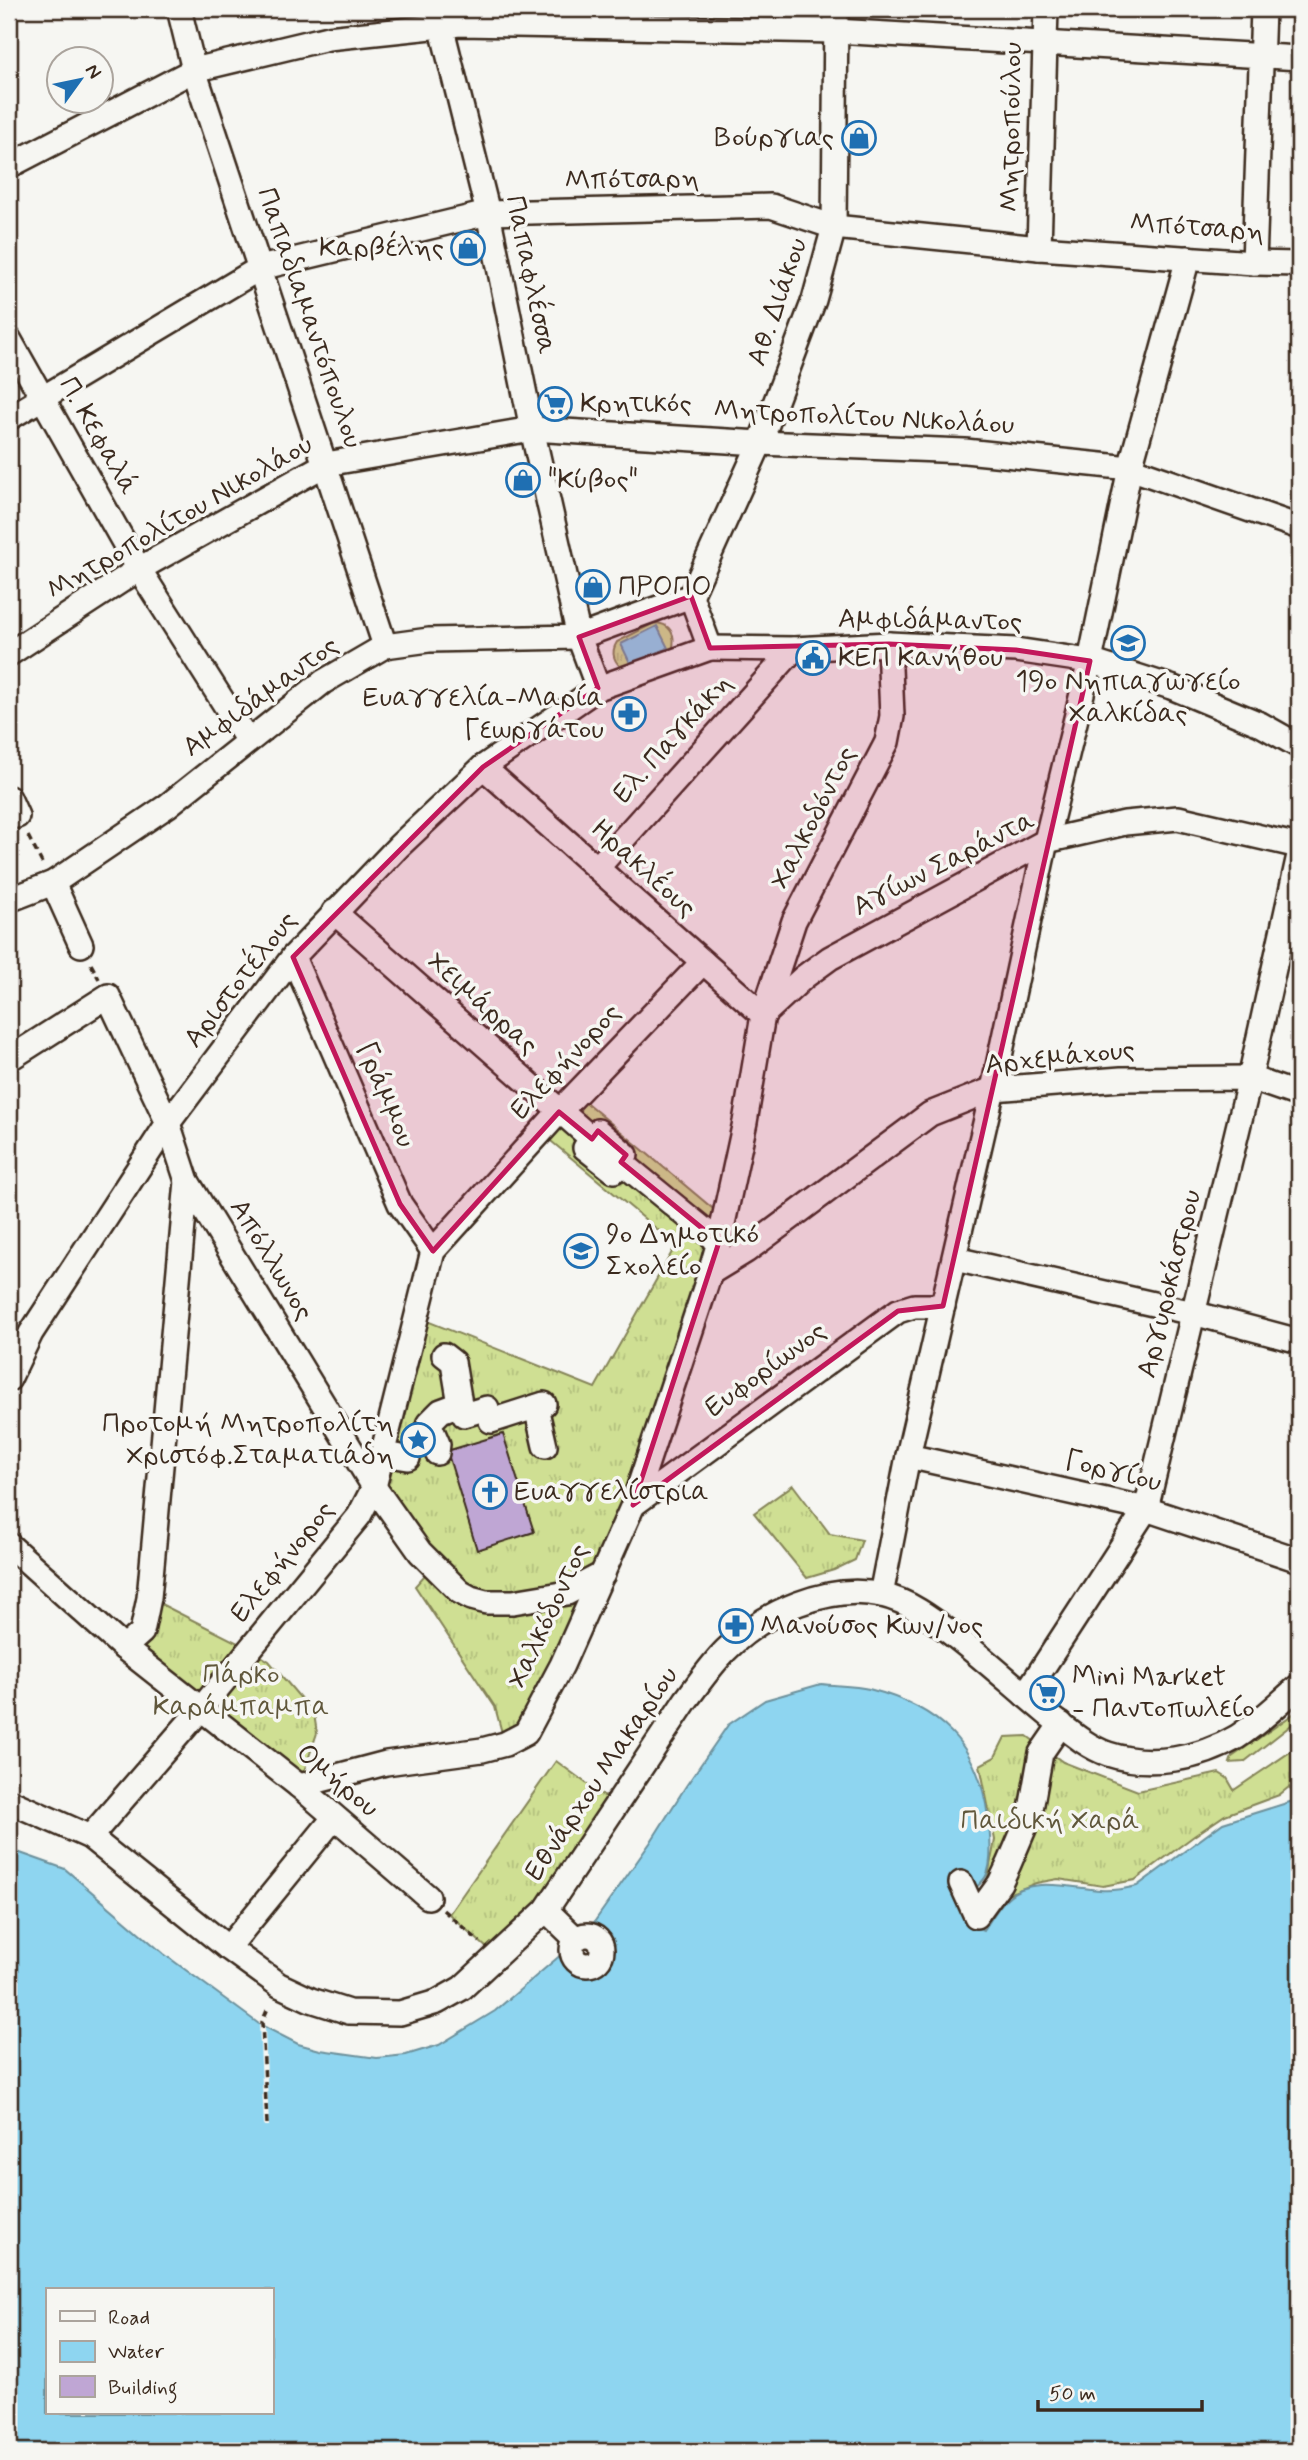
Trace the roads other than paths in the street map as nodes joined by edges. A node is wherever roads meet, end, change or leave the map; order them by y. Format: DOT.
graph roads {
  1 [pos="179,9"];
  2 [pos="1046,9"];
  3 [pos="1263,9"];
  4 [pos="438,18"];
  5 [pos="836,20"];
  6 [pos="1044,43"];
  7 [pos="1260,56"];
  8 [pos="1299,58"];
  9 [pos="194,70"];
  10 [pos="9,166"];
  11 [pos="488,213"];
  12 [pos="834,228"];
  13 [pos="1039,248"];
  14 [pos="1188,257"];
  15 [pos="1254,263"];
  16 [pos="1299,264"];
  17 [pos="260,268"];
  18 [pos="9,339"];
  19 [pos="40,397"];
  20 [pos="9,418"];
  21 [pos="532,429"];
  22 [pos="760,443"];
  23 [pos="326,464"];
  24 [pos="1130,468"];
  25 [pos="1299,527"];
  26 [pos="139,569"];
  27 [pos="691,596"];
  28 [pos="579,636"];
  29 [pos="889,644"];
  30 [pos="386,646"];
  31 [pos="709,648"];
  32 [pos="794,649"];
  33 [pos="9,654"];
  34 [pos="1090,661"];
  35 [pos="598,688"];
  36 [pos="247,741"];
  37 [pos="1299,746"];
  38 [pos="484,767"];
  39 [pos="1046,841"];
  40 [pos="1299,846"];
  41 [pos="1299,855"];
  42 [pos="597,868"];
  43 [pos="53,883"];
  44 [pos="9,900"];
  45 [pos="334,912"];
  46 [pos="81,944"];
  47 [pos="293,957"];
  48 [pos="703,962"];
  49 [pos="763,1015"];
  50 [pos="9,1059"];
  51 [pos="1250,1078"];
  52 [pos="993,1089"];
  53 [pos="1299,1095"];
  54 [pos="559,1111"];
  55 [pos="168,1123"];
  56 [pos="187,1181"];
  57 [pos="719,1242"];
  58 [pos="433,1251"];
  59 [pos="955,1259"];
  60 [pos="710,1273"];
  61 [pos="943,1306"];
  62 [pos="1193,1313"];
  63 [pos="1299,1341"];
  64 [pos="428,1352"];
  65 [pos="9,1379"];
  66 [pos="460,1404"];
  67 [pos="545,1446"];
  68 [pos="437,1453"];
  69 [pos="383,1454"];
  70 [pos="908,1456"];
  71 [pos="408,1458"];
  72 [pos="374,1487"];
  73 [pos="634,1505"];
  74 [pos="1146,1509"];
  75 [pos="9,1545"];
  76 [pos="1299,1560"];
  77 [pos="603,1574"];
  78 [pos="881,1595"];
  79 [pos="124,1648"];
  80 [pos="1299,1686"];
  81 [pos="1025,1695"];
  82 [pos="200,1710"];
  83 [pos="1061,1724"];
  84 [pos="299,1786"];
  85 [pos="9,1801"];
  86 [pos="334,1818"];
  87 [pos="90,1837"];
  88 [pos="961,1883"];
  89 [pos="428,1898"];
  90 [pos="546,1910"];
  91 [pos="576,1939"];
  92 [pos="229,1948"];
  1 -- 9 [label="street, Παπαδιαμαντόπουλου"];
  2 -- 6 [label="street, Μητροπούλου"];
  3 -- 7 [label="street"];
  4 -- 5 [label="street"];
  4 -- 9 [label="street"];
  4 -- 11 [label="street, Παπαφλέσσα"];
  5 -- 6 [label="street"];
  5 -- 12 [label="street, Αθ. Διάκου"];
  6 -- 7 [label="street"];
  6 -- 13 [label="street, Μητροπούλου"];
  7 -- 8 [label="street"];
  7 -- 15 [label="street"];
  9 -- 10 [label="street"];
  9 -- 17 [label="street, Παπαδιαμαντόπουλου"];
  11 -- 12 [label="street, Μπότσαρη"];
  11 -- 17 [label="street, Μπότσαρη"];
  11 -- 21 [label="street, Παπαφλέσσα"];
  12 -- 13 [label="street, Μπότσαρη"];
  12 -- 22 [label="street, Αθ. Διάκου"];
  13 -- 14 [label="street, Μπότσαρη"];
  14 -- 15 [label="street, Μπότσαρη"];
  14 -- 24 [label="street"];
  15 -- 16 [label="street, Μπότσαρη"];
  17 -- 19 [label="street, Μπότσαρη"];
  17 -- 23 [label="street, Παπαδιαμαντόπουλου"];
  18 -- 19 [label="street, Π. Κεφαλά"];
  19 -- 20 [label="street, Μπότσαρη"];
  19 -- 26 [label="street, Π. Κεφαλά"];
  21 -- 22 [label="street, Μητροπολίτου Νικολάου"];
  21 -- 23 [label="street, Μητροπολίτου Νικολάου"];
  21 -- 28 [label="street, Παπαφλέσσα"];
  22 -- 24 [label="street, Μητροπολίτου Νικολάου"];
  22 -- 27 [label="street, Αθ. Διάκου"];
  23 -- 26 [label="street, Μητροπολίτου Νικολάου"];
  23 -- 30 [label="street, Παπαδιαμαντόπουλου"];
  24 -- 25 [label="street, Μητροπολίτου Νικολάου"];
  24 -- 34 [label="street"];
  26 -- 33 [label="street, Μητροπολίτου Νικολάου"];
  26 -- 36 [label="street, Π. Κεφαλά"];
  27 -- 28 [label="street, Αμφιδάμαντος"];
  27 -- 31 [label="street"];
  28 -- 30 [label="street, Αμφιδάμαντος"];
  28 -- 35 [label="street, Παπαφλέσσα"];
  29 -- 32 [label="street, Αμφιδάμαντος"];
  29 -- 34 [label="street, Αμφιδάμαντος"];
  29 -- 49 [label="street, Χαλκοδόντος"];
  30 -- 36 [label="street, Αμφιδάμαντος"];
  31 -- 32 [label="street, Αμφιδάμαντος"];
  31 -- 35 [label="street, Αριστοτέλους"];
  32 -- 42 [label="street, Ελ. Παγκάκη"];
  34 -- 37 [label="street, Αμφιδάμαντος"];
  34 -- 39 [label="street"];
  35 -- 38 [label="street, Αριστοτέλους"];
  36 -- 43 [label="street, Αμφιδάμαντος"];
  38 -- 42 [label="street, Ηρακλέους"];
  38 -- 45 [label="street, Αριστοτέλους"];
  39 -- 40 [label="street, Αγίων Σαράντα"];
  39 -- 49 [label="street, Αγίων Σαράντα"];
  39 -- 52 [label="street"];
  41 -- 51 [label="street, Αργυροκάστρου"];
  42 -- 48 [label="street, Ηρακλέους"];
  43 -- 44 [label="street, Αμφιδάμαντος"];
  43 -- 46 [label="street"];
  45 -- 47 [label="street, Αριστοτέλους"];
  45 -- 54 [label="street, Χειμάρρας"];
  47 -- 55 [label="street, Αριστοτέλους"];
  47 -- 58 [label="street, Γράμμου"];
  48 -- 49 [label="street, Ηρακλέους"];
  48 -- 54 [label="street, Ελεφήνορος"];
  49 -- 57 [label="street, Χαλκόδοντος"];
  50 -- 55 [label="street, Απόλλωνος"];
  51 -- 52 [label="street, Αρχεμάχους"];
  51 -- 53 [label="street, Αρχεμάχους"];
  51 -- 62 [label="street, Αργυροκάστρου"];
  52 -- 59 [label="street"];
  52 -- 60 [label="street, Αρχεμάχους"];
  54 -- 57 [label="street, Χειμάρρας"];
  54 -- 58 [label="street, Ελεφήνορος"];
  55 -- 56 [label="street, Απόλλωνος"];
  55 -- 65 [label="street, Αριστοτέλους"];
  56 -- 72 [label="street, Απόλλωνος"];
  56 -- 79 [label="street"];
  57 -- 60 [label="street, Χαλκόδοντος"];
  58 -- 64 [label="street, Ελεφήνορος"];
  59 -- 61 [label="street"];
  59 -- 62 [label="street"];
  60 -- 73 [label="street, Χαλκόδοντος"];
  61 -- 70 [label="street"];
  61 -- 73 [label="street, Ευφορίωνος"];
  62 -- 63 [label="street"];
  62 -- 74 [label="street, Αργυροκάστρου"];
  64 -- 66 [label="street"];
  64 -- 69 [label="street, Ελεφήνορος"];
  66 -- 67 [label="street"];
  66 -- 68 [label="street"];
  69 -- 71 [label="street"];
  69 -- 72 [label="street, Ελεφήνορος"];
  70 -- 74 [label="street, Γοργίου"];
  70 -- 78 [label="street"];
  72 -- 77 [label="street, Απόλλωνος"];
  72 -- 82 [label="street, Ελεφήνορος"];
  73 -- 77 [label="street, Χαλκόδοντος"];
  74 -- 76 [label="street, Γοργίου"];
  74 -- 81 [label="street, Αργυροκάστρου"];
  75 -- 79 [label="street, Ομήρου"];
  77 -- 84 [label="street, Χαλκόδοντος"];
  78 -- 81 [label="street, Εθνάρχου Μακαρίου"];
  78 -- 90 [label="street, Εθνάρχου Μακαρίου"];
  79 -- 82 [label="street, Ομήρου"];
  80 -- 83 [label="street, Εθνάρχου Μακαρίου"];
  81 -- 83 [label="street, Εθνάρχου Μακαρίου"];
  82 -- 84 [label="street, Ομήρου"];
  82 -- 87 [label="street, Ελεφήνορος"];
  83 -- 88 [label="street"];
  84 -- 86 [label="street, Ομήρου"];
  85 -- 87 [label="street, Εθνάρχου Μακαρίου"];
  86 -- 89 [label="street, Ομήρου"];
  86 -- 92 [label="street"];
  87 -- 92 [label="street, Εθνάρχου Μακαρίου"];
  90 -- 91 [label="street"];
  90 -- 92 [label="street, Εθνάρχου Μακαρίου"];
}
